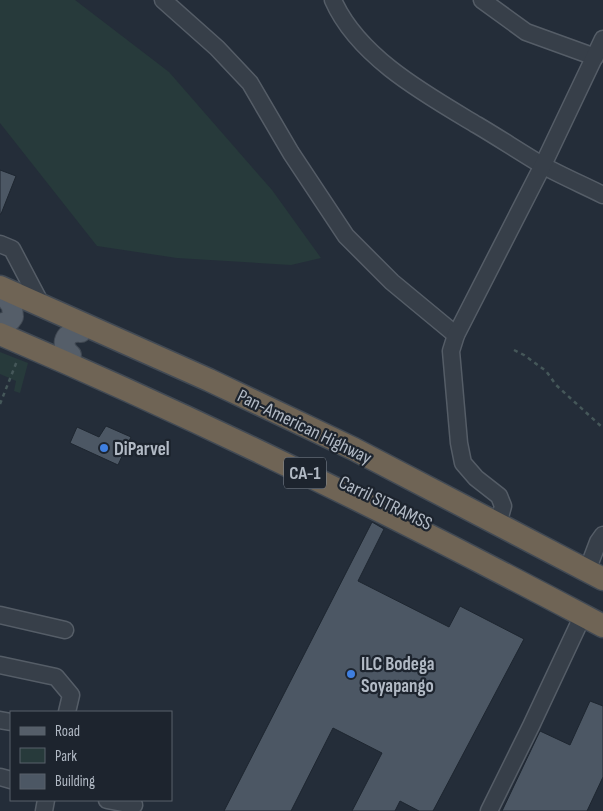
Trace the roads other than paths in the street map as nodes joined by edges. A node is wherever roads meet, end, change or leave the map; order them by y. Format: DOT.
graph roads {
  1 [pos="163,0"];
  2 [pos="333,0"];
  3 [pos="482,0"];
  4 [pos="603,39"];
  5 [pos="595,57"];
  6 [pos="543,165"];
  7 [pos="603,195"];
  8 [pos="0,244"];
  9 [pos="3,296"];
  10 [pos="42,306"];
  11 [pos="0,324"];
  12 [pos="80,332"];
  13 [pos="0,334"];
  14 [pos="456,335"];
  15 [pos="71,355"];
  16 [pos="498,524"];
  17 [pos="603,535"];
  18 [pos="595,575"];
  19 [pos="603,587"];
  20 [pos="0,615"];
  21 [pos="593,615"];
  22 [pos="603,626"];
  23 [pos="65,630"];
  24 [pos="0,665"];
  25 [pos="67,711"];
  26 [pos="112,801"];
  27 [pos="134,805"];
  28 [pos="489,811"];
  1 -- 14 [label="street"];
  2 -- 6 [label="street"];
  3 -- 5 [label="street"];
  4 -- 5 [label="street"];
  5 -- 6 [label="street"];
  6 -- 7 [label="street"];
  6 -- 14 [label="street"];
  8 -- 10 [label="street"];
  9 -- 10 [label="highway, Pan-American Highway / CA-1"];
  9 -- 11 [label="main road"];
  9 -- 12 [label="main road, Carril SITRAMSS"];
  10 -- 16 [label="highway, Pan-American Highway / CA-1"];
  11 -- 15 [label="main road, Carril SITRAMSS"];
  12 -- 15 [label="main road"];
  12 -- 19 [label="main road, Carril SITRAMSS"];
  13 -- 21 [label="highway, CA-1"];
  14 -- 16 [label="street"];
  15 -- 21 [label="main road, Carril SITRAMSS"];
  16 -- 18 [label="highway, Pan-American Highway / CA-1"];
  17 -- 18 [label="street"];
  20 -- 23 [label="street"];
  21 -- 22 [label="highway, CA-1"];
  21 -- 28 [label="street"];
  24 -- 25 [label="street"];
  26 -- 27 [label="street"];
}
